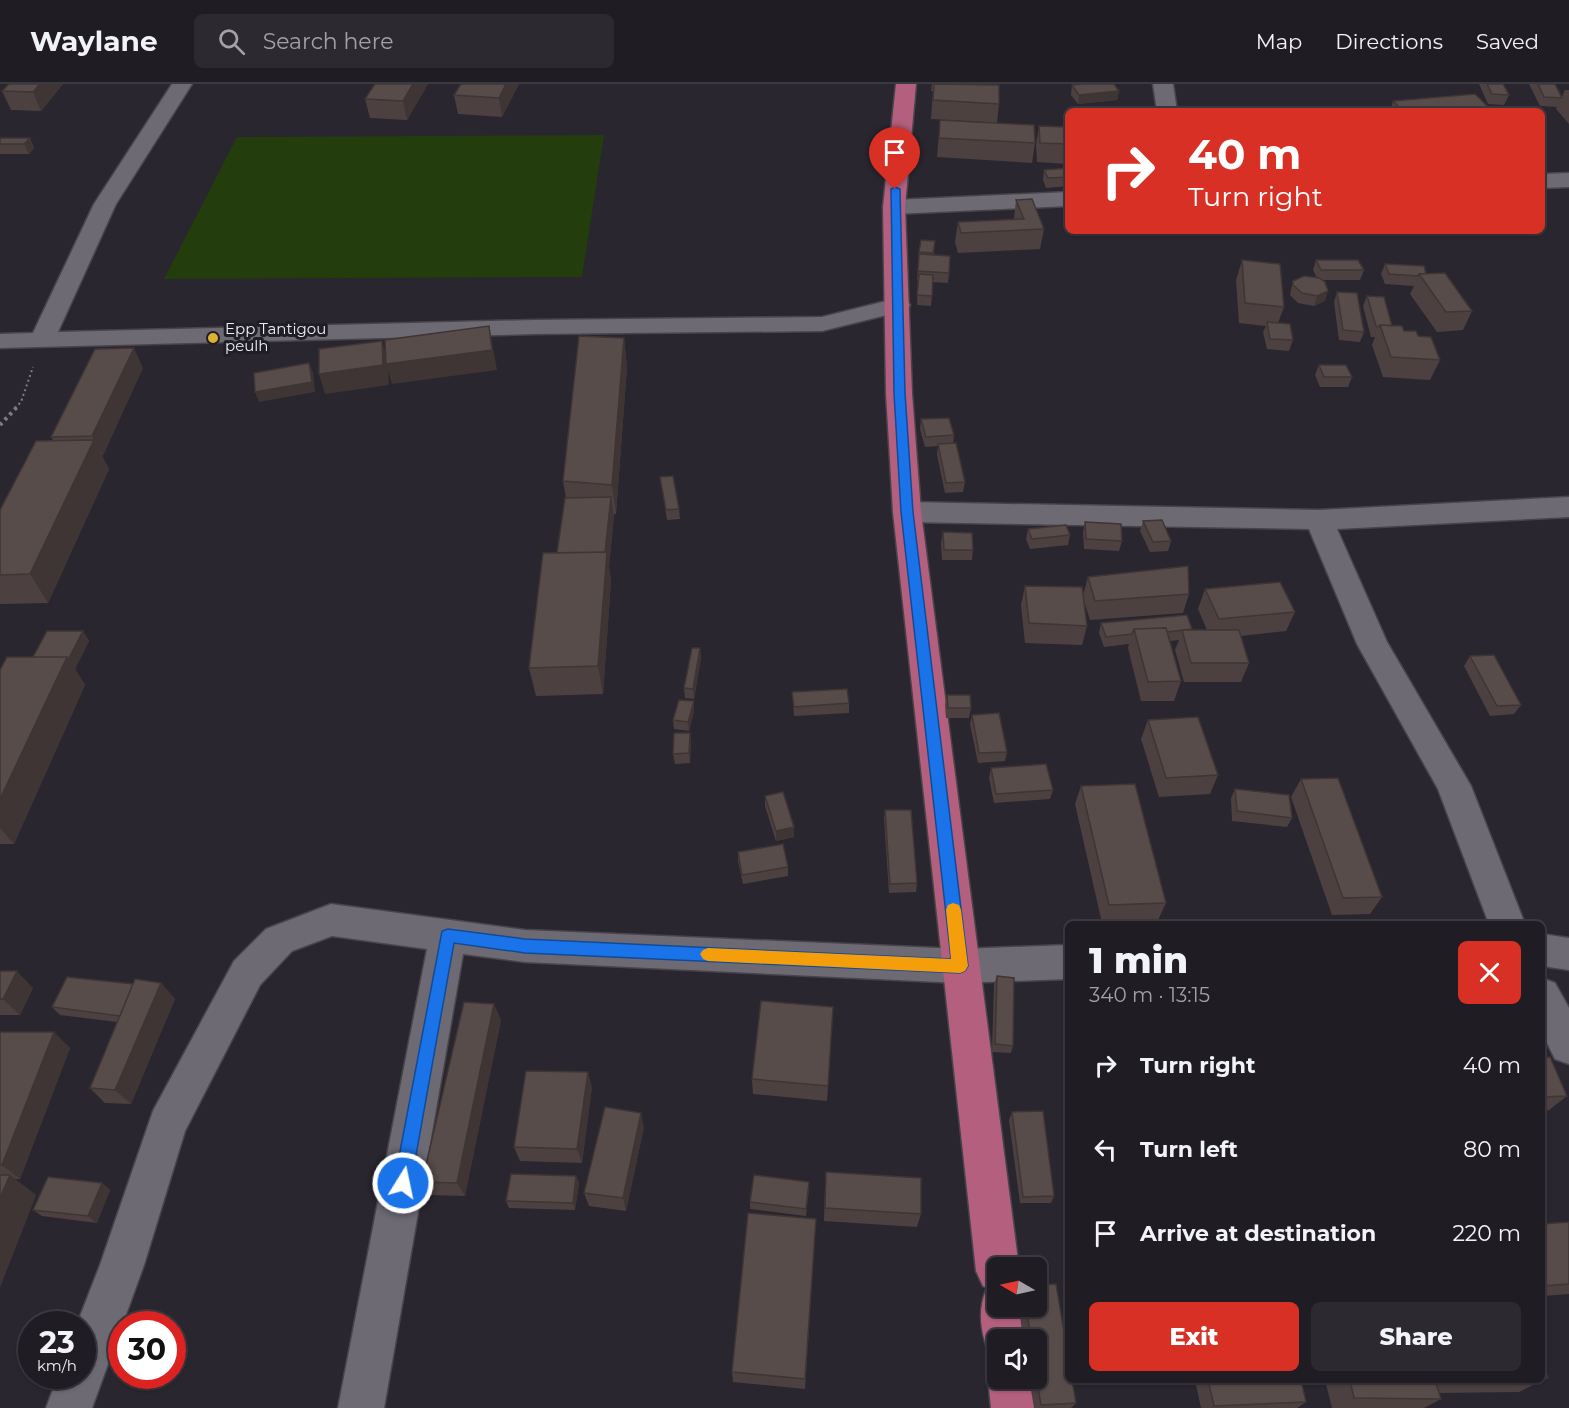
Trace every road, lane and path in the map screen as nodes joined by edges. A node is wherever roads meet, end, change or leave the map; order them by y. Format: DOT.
graph roads {
  1 [pos="182,84"];
  2 [pos="906,84"];
  3 [pos="1162,84"];
  4 [pos="1166,108"];
  5 [pos="1569,180"];
  6 [pos="1545,181"];
  7 [pos="1065,199"];
  8 [pos="894,207"];
  9 [pos="898,305"];
  10 [pos="0,341"];
  11 [pos="42,341"];
  12 [pos="0,425"];
  13 [pos="1569,507"];
  14 [pos="907,512"];
  15 [pos="1319,520"];
  16 [pos="1507,921"];
  17 [pos="448,936"];
  18 [pos="1545,950"];
  19 [pos="1569,954"];
  20 [pos="1065,962"];
  21 [pos="960,966"];
  22 [pos="1545,1001"];
  23 [pos="1569,1046"];
  24 [pos="996,1257"];
  25 [pos="96,1335"];
  26 [pos="76,1389"];
  27 [pos="1012,1389"];
  28 [pos="69,1408"];
  29 [pos="362,1408"];
  30 [pos="1014,1408"];
  1 -- 11 [label="street"];
  2 -- 8 [label="main road"];
  3 -- 4 [label="street"];
  5 -- 6 [label="street"];
  7 -- 8 [label="street"];
  8 -- 9 [label="main road"];
  9 -- 11 [label="street"];
  9 -- 14 [label="main road"];
  10 -- 11 [label="street"];
  11 -- 12 [label="path"];
  13 -- 15 [label="street"];
  14 -- 15 [label="street"];
  14 -- 21 [label="main road"];
  15 -- 16 [label="street"];
  17 -- 21 [label="street"];
  17 -- 25 [label="street"];
  17 -- 29 [label="street"];
  18 -- 19 [label="street"];
  20 -- 21 [label="street"];
  21 -- 24 [label="main road"];
  22 -- 23 [label="street"];
  26 -- 28 [label="street"];
  27 -- 30 [label="main road"];
}
